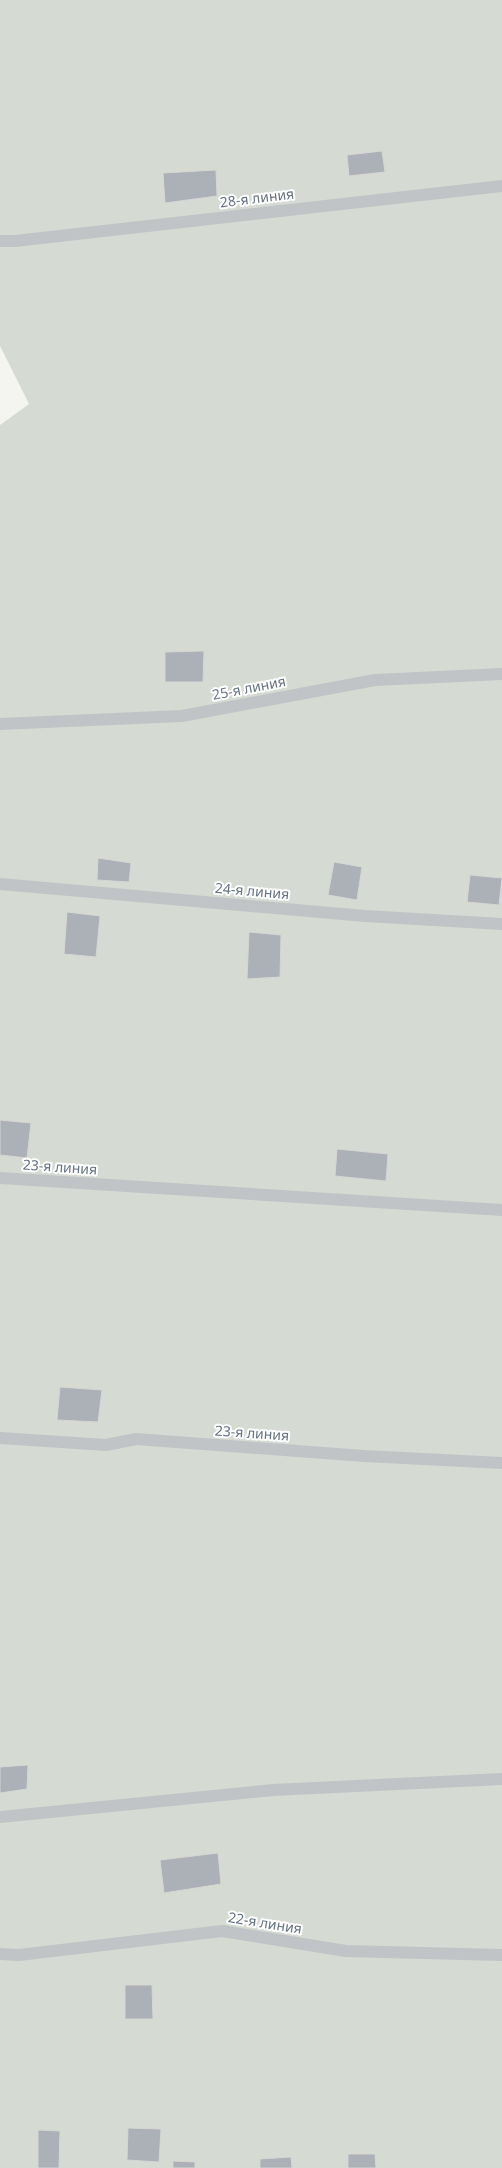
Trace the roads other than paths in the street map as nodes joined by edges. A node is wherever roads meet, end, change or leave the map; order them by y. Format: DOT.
graph roads {
  1 [pos="502,186"];
  2 [pos="0,241"];
  3 [pos="502,674"];
  4 [pos="0,724"];
  5 [pos="0,884"];
  6 [pos="502,924"];
  7 [pos="0,1178"];
  8 [pos="502,1210"];
  9 [pos="0,1438"];
  10 [pos="502,1463"];
  11 [pos="502,1780"];
  12 [pos="0,1817"];
  13 [pos="0,1954"];
  14 [pos="502,1955"];
  1 -- 2 [label="lane, 28-я линия"];
  3 -- 4 [label="lane, 25-я линия"];
  5 -- 6 [label="lane, 24-я линия"];
  7 -- 8 [label="lane, 23-я линия"];
  9 -- 10 [label="lane, 23-я линия"];
  11 -- 12 [label="lane"];
  13 -- 14 [label="lane, 22-я линия"];
}
